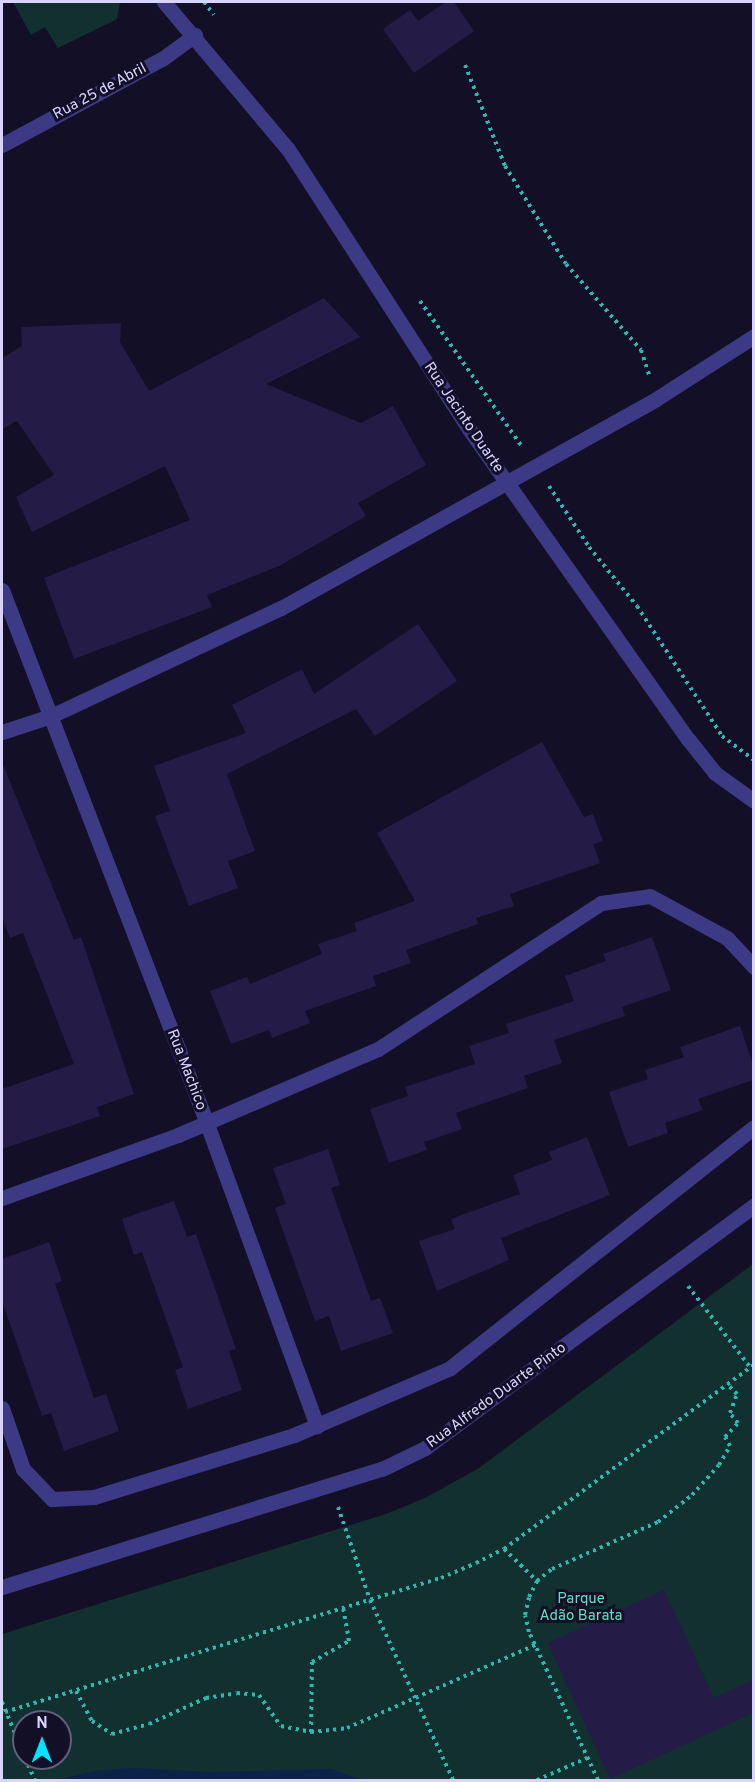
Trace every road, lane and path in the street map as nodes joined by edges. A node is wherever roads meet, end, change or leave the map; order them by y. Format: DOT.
graph roads {
  1 [pos="164,2"];
  2 [pos="195,34"];
  3 [pos="465,65"];
  4 [pos="2,145"];
  5 [pos="753,336"];
  6 [pos="656,399"];
  7 [pos="535,466"];
  8 [pos="506,483"];
  9 [pos="2,590"];
  10 [pos="51,717"];
  11 [pos="2,732"];
  12 [pos="753,759"];
  13 [pos="749,797"];
  14 [pos="753,967"];
  15 [pos="206,1121"];
  16 [pos="753,1127"];
  17 [pos="2,1198"];
  18 [pos="753,1205"];
  19 [pos="674,1266"];
  20 [pos="752,1366"];
  21 [pos="727,1384"];
  22 [pos="2,1408"];
  23 [pos="317,1425"];
  24 [pos="337,1504"];
  25 [pos="504,1549"];
  26 [pos="537,1581"];
  27 [pos="2,1587"];
  28 [pos="370,1600"];
  29 [pos="343,1608"];
  30 [pos="535,1645"];
  31 [pos="76,1690"];
  32 [pos="416,1699"];
  33 [pos="2,1702"];
  34 [pos="5,1712"];
  35 [pos="12,1727"];
  36 [pos="311,1732"];
  37 [pos="587,1758"];
  38 [pos="453,1780"];
  39 [pos="537,1780"];
  40 [pos="598,1780"];
  1 -- 2 [label="street, Rua Jacinto Duarte"];
  2 -- 4 [label="street, Rua 25 de Abril"];
  2 -- 8 [label="street, Rua Jacinto Duarte"];
  3 -- 6 [label="path"];
  5 -- 6 [label="street"];
  6 -- 7 [label="street"];
  7 -- 8 [label="street"];
  7 -- 12 [label="path"];
  8 -- 10 [label="street"];
  8 -- 13 [label="street, Rua Jacinto Duarte"];
  9 -- 10 [label="street, Rua Machico"];
  10 -- 11 [label="street"];
  10 -- 15 [label="street, Rua Machico"];
  14 -- 15 [label="street"];
  15 -- 17 [label="street"];
  15 -- 23 [label="street, Rua Machico"];
  16 -- 23 [label="street"];
  18 -- 19 [label="street, Rua Alfredo Duarte Pinto"];
  19 -- 20 [label="path"];
  19 -- 27 [label="street, Rua Alfredo Duarte Pinto"];
  20 -- 21 [label="path"];
  21 -- 25 [label="path"];
  21 -- 26 [label="path"];
  22 -- 23 [label="street"];
  24 -- 28 [label="path"];
  25 -- 26 [label="path"];
  25 -- 28 [label="path"];
  26 -- 30 [label="path"];
  28 -- 29 [label="path"];
  28 -- 32 [label="path"];
  29 -- 31 [label="path"];
  29 -- 36 [label="path"];
  30 -- 32 [label="path"];
  30 -- 37 [label="path"];
  31 -- 34 [label="path"];
  31 -- 36 [label="path"];
  32 -- 36 [label="path"];
  32 -- 38 [label="path"];
  33 -- 34 [label="path"];
  34 -- 35 [label="path"];
  37 -- 39 [label="path"];
  37 -- 40 [label="path"];
}
